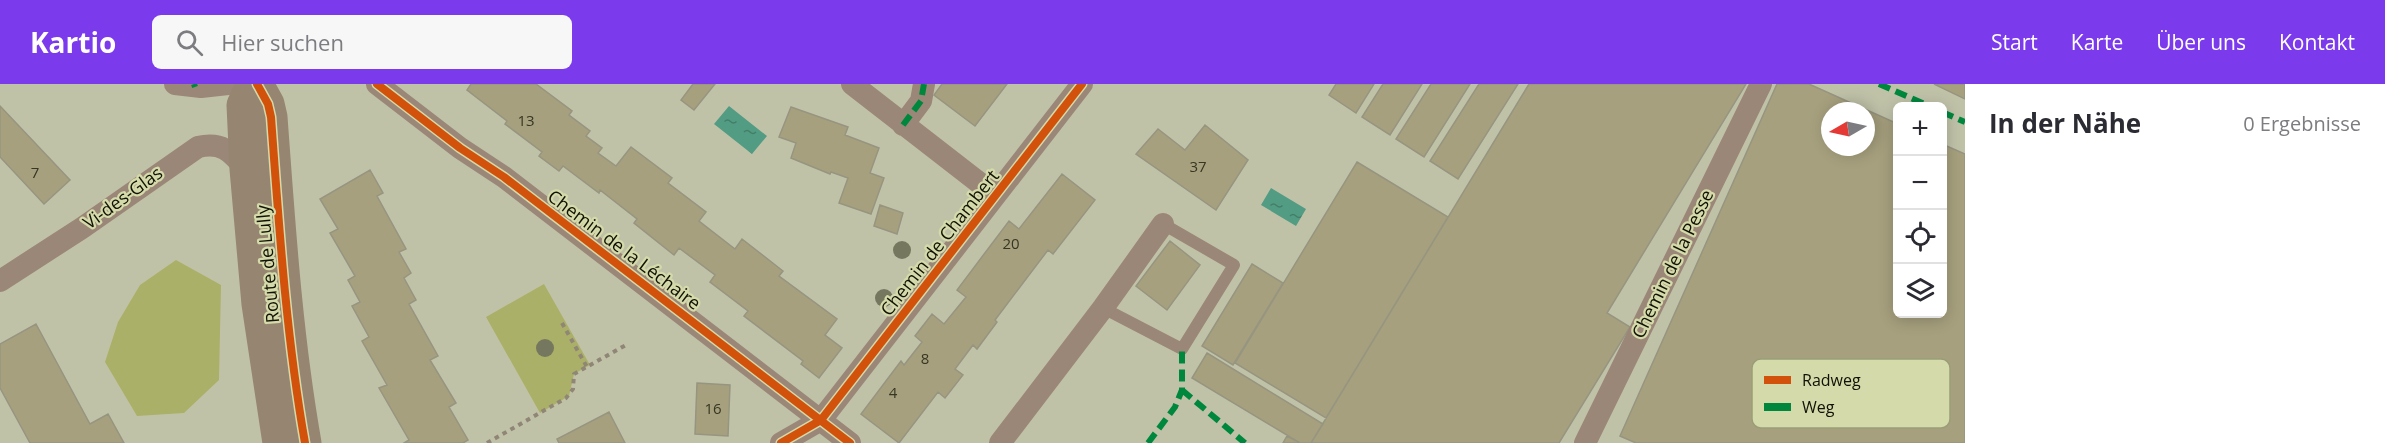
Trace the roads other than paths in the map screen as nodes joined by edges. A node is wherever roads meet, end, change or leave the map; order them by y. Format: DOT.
graph roads {
  1 [pos="175,84"];
  2 [pos="228,84"];
  3 [pos="253,84"];
  4 [pos="257,84"];
  5 [pos="377,84"];
  6 [pos="852,84"];
  7 [pos="924,84"];
  8 [pos="1082,84"];
  9 [pos="1761,84"];
  10 [pos="903,125"];
  11 [pos="246,169"];
  12 [pos="995,195"];
  13 [pos="1163,224"];
  14 [pos="0,281"];
  15 [pos="1103,308"];
  16 [pos="821,420"];
  17 [pos="279,443"];
  18 [pos="305,443"];
  19 [pos="781,443"];
  20 [pos="850,443"];
  21 [pos="999,443"];
  22 [pos="1585,443"];
  1 -- 2 [label="street"];
  3 -- 11 [label="main road, Route de Lully"];
  4 -- 18 [label="main road, Route de Lully"];
  5 -- 16 [label="street, Chemin de la Léchaire"];
  6 -- 10 [label="street"];
  7 -- 10 [label="street"];
  8 -- 12 [label="street, Chemin de Chambert"];
  9 -- 22 [label="street, Chemin de la Pesse"];
  10 -- 12 [label="street"];
  11 -- 14 [label="street, Vi-des-Glas"];
  11 -- 17 [label="main road, Route de Lully"];
  12 -- 16 [label="street, Chemin de Chambert"];
  13 -- 15 [label="street"];
  13 -- 15 [label="lane"];
  15 -- 21 [label="street"];
  16 -- 19 [label="street"];
  16 -- 20 [label="street, Chemin de la Léchaire"];
}
